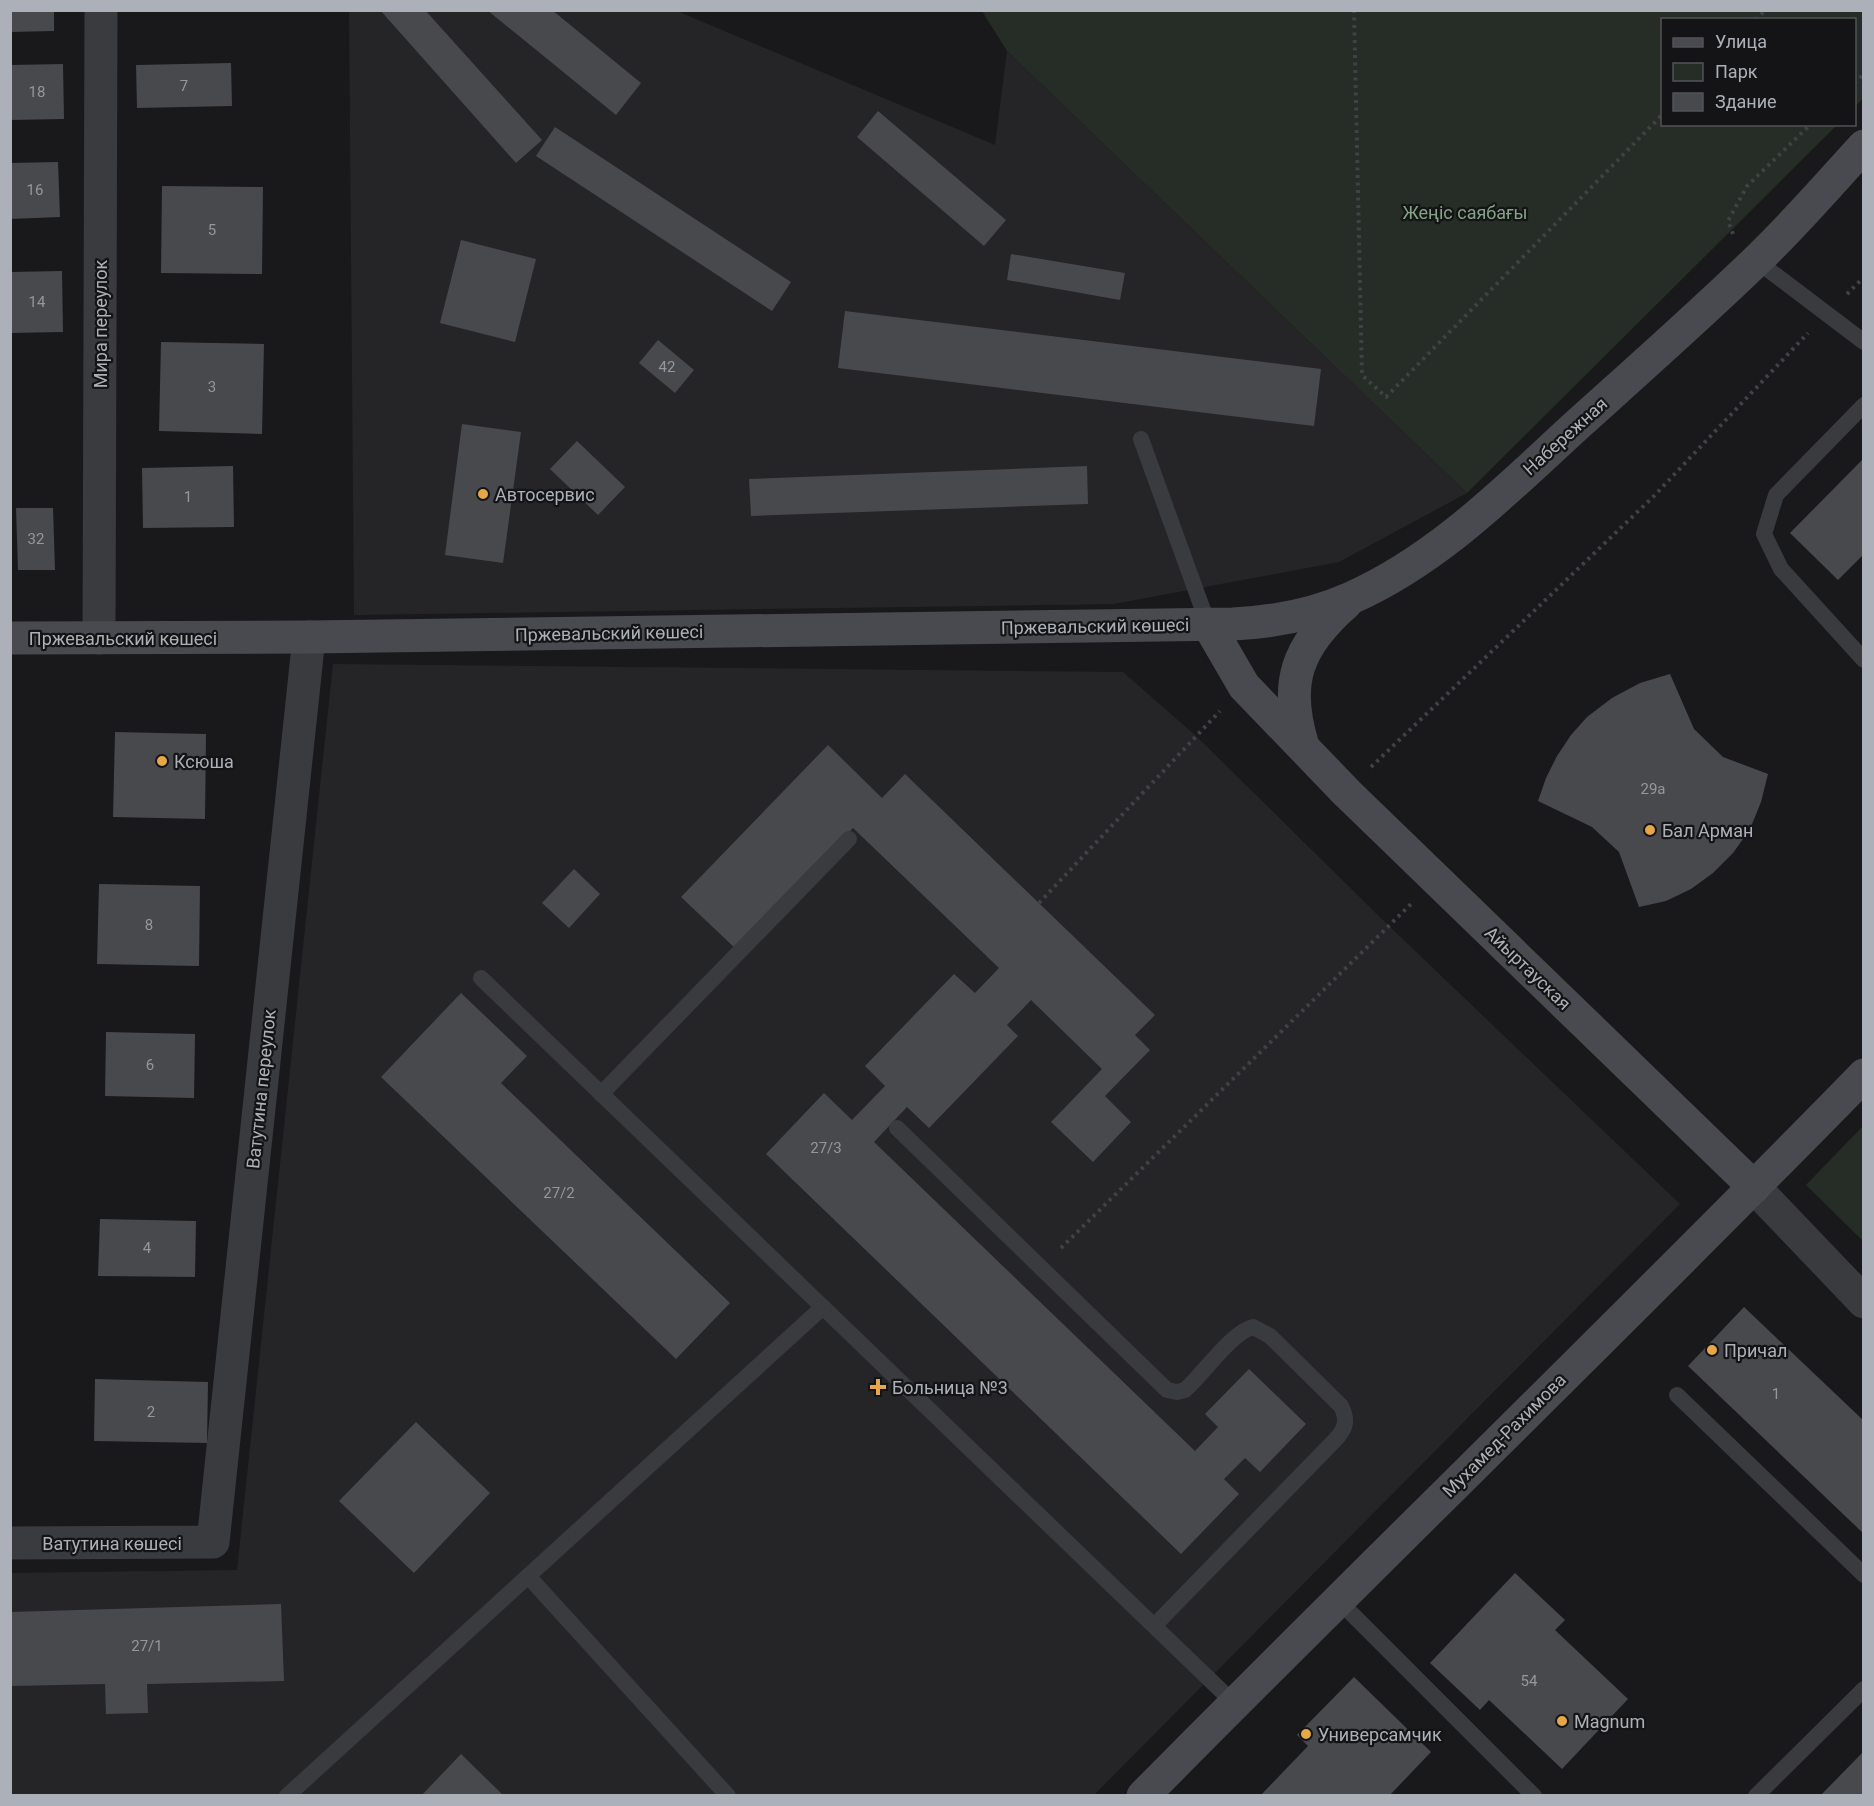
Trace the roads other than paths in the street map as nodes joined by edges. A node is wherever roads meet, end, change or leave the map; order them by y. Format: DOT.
graph roads {
  1 [pos="101,10"];
  2 [pos="1863,146"];
  3 [pos="1757,261"];
  4 [pos="1863,342"];
  5 [pos="1863,405"];
  6 [pos="1141,439"];
  7 [pos="1353,597"];
  8 [pos="1208,624"];
  9 [pos="309,637"];
  10 [pos="10,638"];
  11 [pos="99,638"];
  12 [pos="1863,660"];
  13 [pos="1304,748"];
  14 [pos="849,839"];
  15 [pos="481,978"];
  16 [pos="1863,1075"];
  17 [pos="601,1094"];
  18 [pos="897,1128"];
  19 [pos="1754,1187"];
  20 [pos="1863,1302"];
  21 [pos="823,1306"];
  22 [pos="1677,1395"];
  23 [pos="213,1542"];
  24 [pos="10,1544"];
  25 [pos="528,1575"];
  26 [pos="1863,1575"];
  27 [pos="1338,1600"];
  28 [pos="1155,1625"];
  29 [pos="1863,1689"];
  30 [pos="1234,1703"];
  31 [pos="286,1796"];
  32 [pos="728,1796"];
  33 [pos="1143,1796"];
  34 [pos="1534,1796"];
  35 [pos="1756,1796"];
  1 -- 11 [label="street, Мира переулок"];
  2 -- 3 [label="street, Набережная"];
  3 -- 4 [label="lane"];
  3 -- 7 [label="street, Набережная"];
  5 -- 12 [label="lane"];
  6 -- 8 [label="lane"];
  7 -- 8 [label="street, Набережная"];
  7 -- 13 [label="street"];
  8 -- 9 [label="street, Пржевальский көшесі"];
  8 -- 13 [label="street, Айыртауская"];
  9 -- 11 [label="street, Пржевальский көшесі"];
  9 -- 23 [label="street, Ватутина переулок"];
  10 -- 11 [label="street, Пржевальский көшесі"];
  13 -- 19 [label="street, Айыртауская"];
  14 -- 17 [label="lane"];
  15 -- 17 [label="lane"];
  16 -- 19 [label="street, Мухамед-Рахимова"];
  17 -- 21 [label="lane"];
  18 -- 28 [label="lane"];
  19 -- 20 [label="street, Айыртауская"];
  19 -- 27 [label="street, Мухамед-Рахимова"];
  21 -- 25 [label="lane"];
  21 -- 28 [label="lane"];
  22 -- 26 [label="lane"];
  23 -- 24 [label="street, Ватутина көшесі"];
  25 -- 31 [label="lane"];
  25 -- 32 [label="lane"];
  27 -- 30 [label="street, Мухамед-Рахимова"];
  27 -- 34 [label="lane"];
  28 -- 30 [label="lane"];
  29 -- 35 [label="lane"];
  30 -- 33 [label="street, Мухамед-Рахимова"];
}
